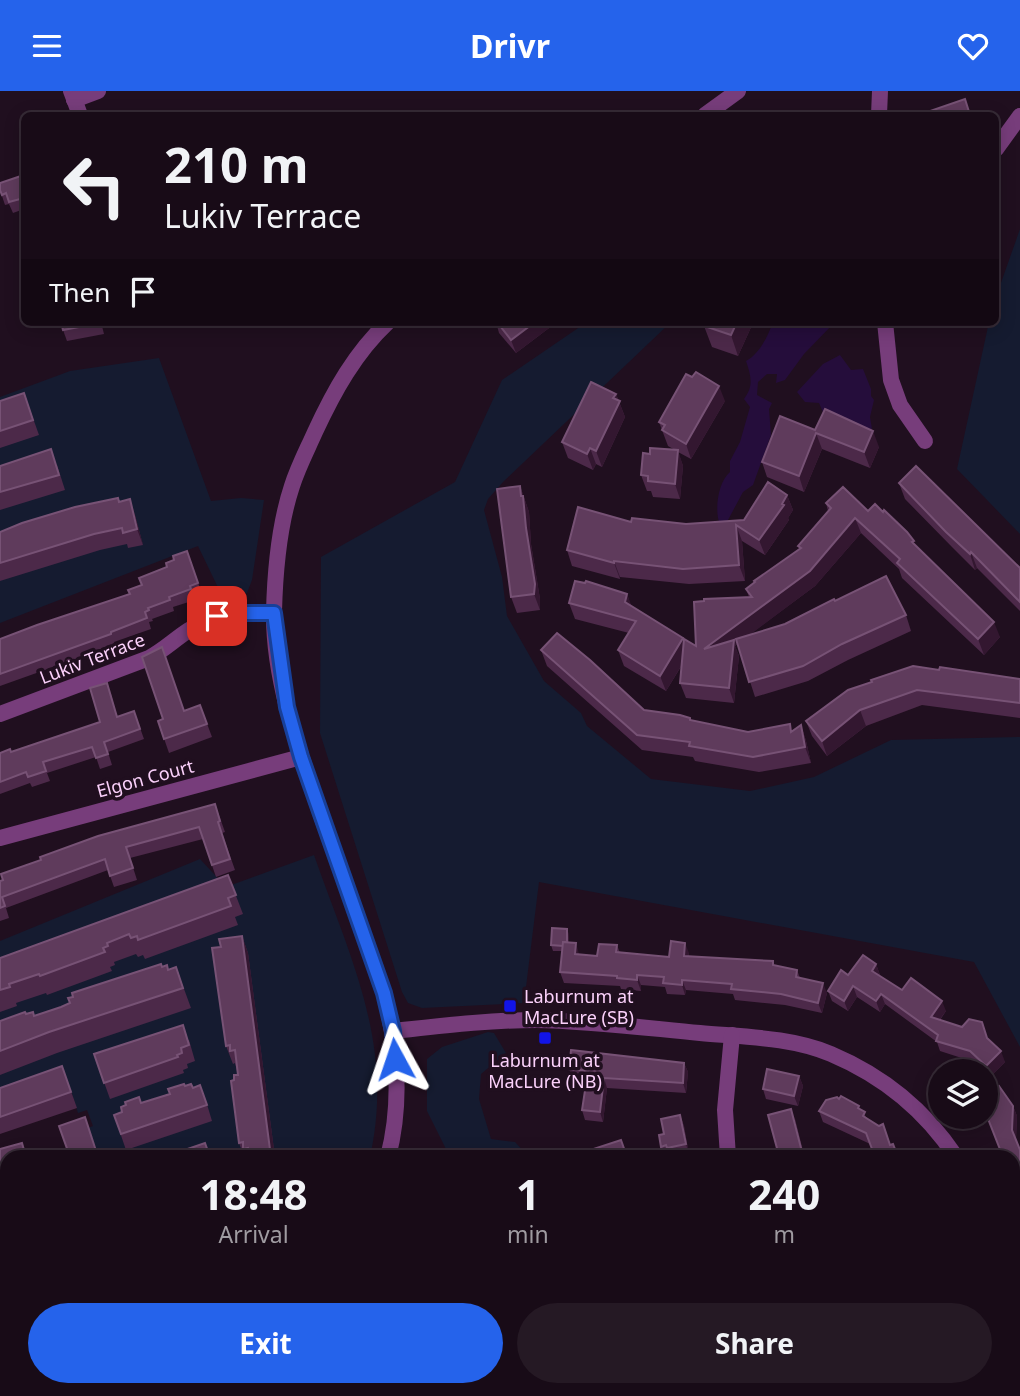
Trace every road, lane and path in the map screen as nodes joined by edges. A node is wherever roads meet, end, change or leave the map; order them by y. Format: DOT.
graph roads {
  1 [pos="98,91"];
  2 [pos="738,91"];
  3 [pos="880,91"];
  4 [pos="73,95"];
  5 [pos="79,112"];
  6 [pos="709,112"];
  7 [pos="879,112"];
  8 [pos="1020,116"];
  9 [pos="999,145"];
  10 [pos="383,326"];
  11 [pos="885,326"];
  12 [pos="925,441"];
  13 [pos="274,613"];
  14 [pos="0,714"];
  15 [pos="301,757"];
  16 [pos="0,838"];
  17 [pos="393,1031"];
  18 [pos="732,1035"];
  19 [pos="390,1150"];
  20 [pos="728,1150"];
  21 [pos="951,1150"];
  1 -- 4 [label="street"];
  2 -- 6 [label="street"];
  3 -- 7 [label="street"];
  4 -- 5 [label="street"];
  8 -- 9 [label="street"];
  10 -- 13 [label="street"];
  11 -- 12 [label="street"];
  13 -- 14 [label="street, Lukiv Terrace"];
  13 -- 15 [label="street"];
  15 -- 16 [label="street, Elgon Court"];
  15 -- 17 [label="street"];
  17 -- 18 [label="street"];
  17 -- 19 [label="street"];
  18 -- 20 [label="street"];
  18 -- 21 [label="street"];
}
